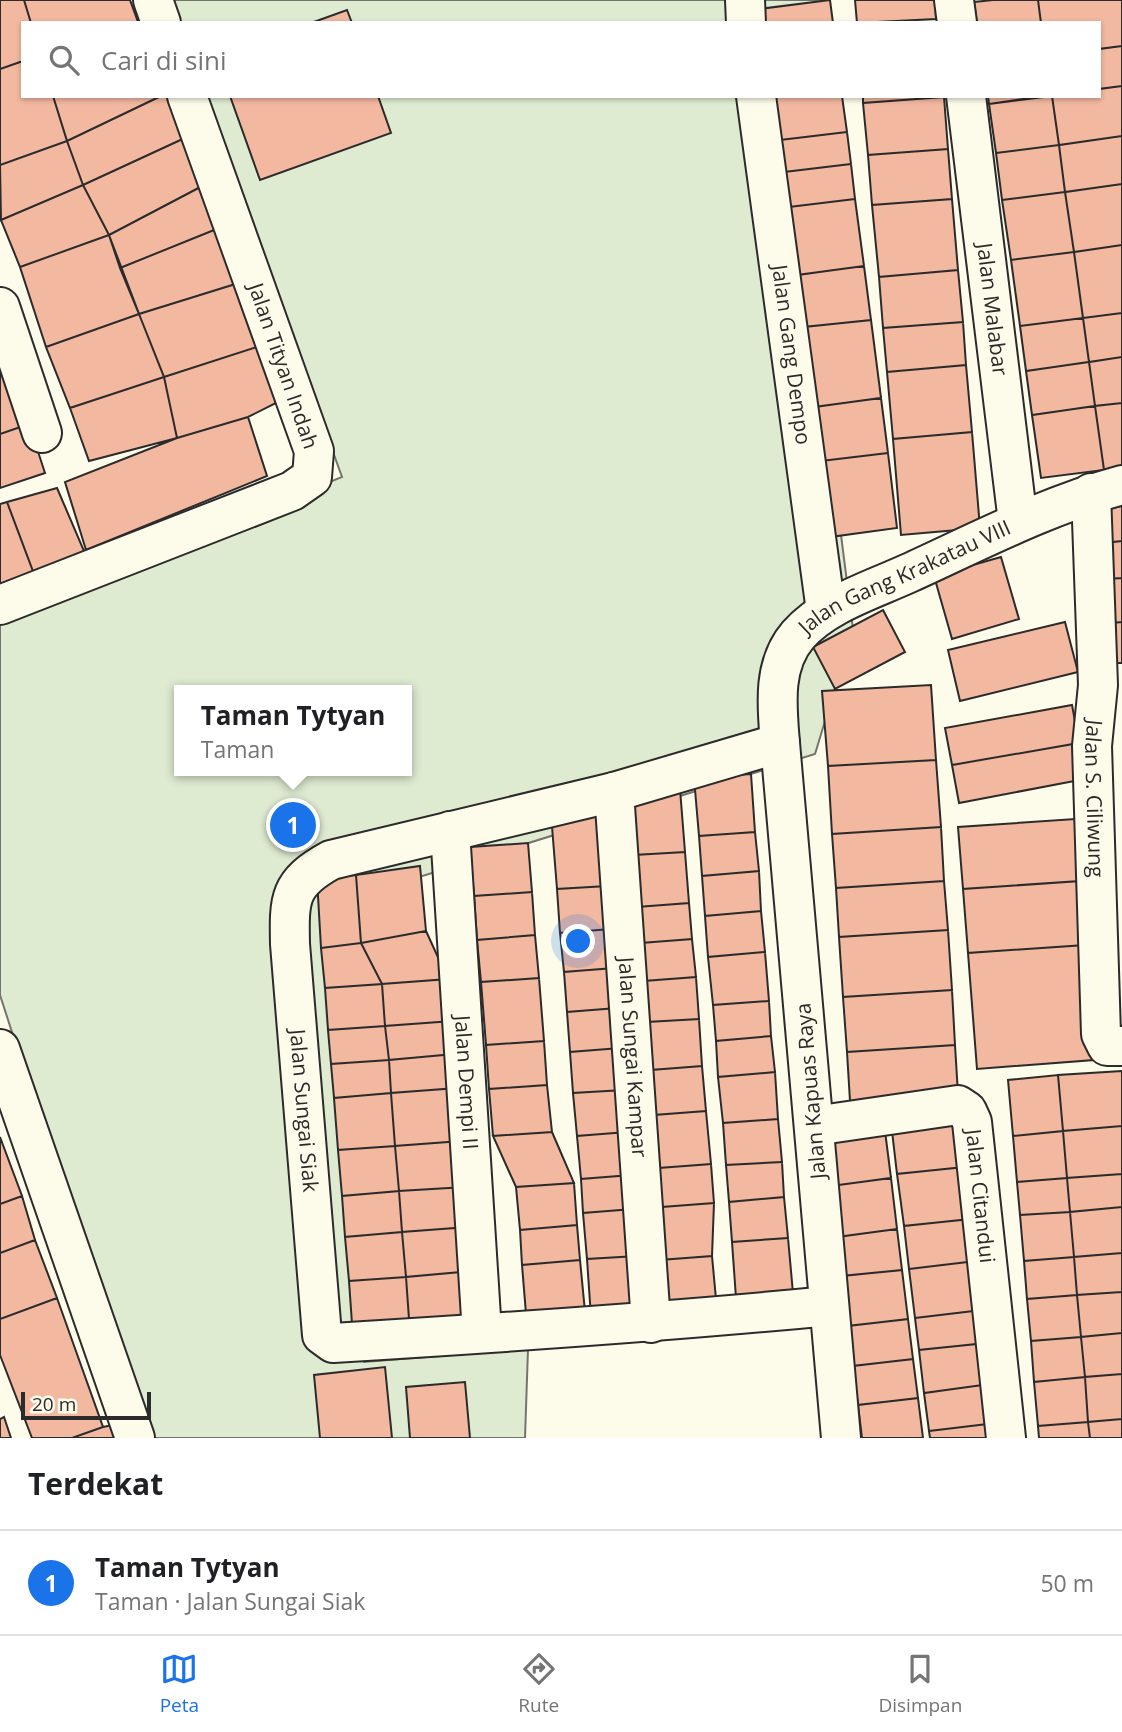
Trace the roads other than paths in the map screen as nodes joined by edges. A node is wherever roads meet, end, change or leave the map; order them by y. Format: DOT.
graph roads {
  1 [pos="153,0"];
  2 [pos="745,0"];
  3 [pos="954,0"];
  4 [pos="160,21"];
  5 [pos="746,21"];
  6 [pos="957,21"];
  7 [pos="188,98"];
  8 [pos="756,98"];
  9 [pos="966,98"];
  10 [pos="0,307"];
  11 [pos="42,433"];
  12 [pos="1107,489"];
  13 [pos="1018,522"];
  14 [pos="0,605"];
  15 [pos="826,611"];
  16 [pos="1110,684"];
  17 [pos="780,743"];
  18 [pos="614,792"];
  19 [pos="450,831"];
  20 [pos="1122,1046"];
  21 [pos="0,1049"];
  22 [pos="814,1126"];
  23 [pos="829,1306"];
  24 [pos="651,1323"];
  25 [pos="482,1333"];
  26 [pos="135,1438"];
  27 [pos="841,1438"];
  28 [pos="1006,1438"];
  1 -- 4 [label="street"];
  2 -- 5 [label="street"];
  3 -- 6 [label="street"];
  7 -- 14 [label="street, Jalan Tityan Indah"];
  8 -- 15 [label="street, Jalan Gang Dempo"];
  9 -- 13 [label="street, Jalan Malabar"];
  10 -- 11 [label="street"];
  12 -- 13 [label="street, Jalan Gang Krakatau VIII"];
  12 -- 16 [label="street, Jalan S. Ciliwung"];
  13 -- 15 [label="street, Jalan Gang Krakatau VIII"];
  15 -- 17 [label="street, Jalan Gang Krakatau VIII"];
  16 -- 20 [label="street, Jalan S. Ciliwung"];
  17 -- 18 [label="street, Jalan Sungai Siak"];
  17 -- 22 [label="street, Jalan Kapuas Raya"];
  18 -- 19 [label="street, Jalan Sungai Siak"];
  18 -- 24 [label="street, Jalan Sungai Kampar"];
  19 -- 25 [label="street, Jalan Dempi II"];
  19 -- 25 [label="street, Jalan Sungai Siak"];
  21 -- 26 [label="street"];
  22 -- 23 [label="street, Jalan Kapuas Raya"];
  22 -- 28 [label="street, Jalan Citandui"];
  23 -- 24 [label="street, Jalan Sungai Siak"];
  23 -- 27 [label="street, Jalan Kapuas Raya"];
  24 -- 25 [label="street, Jalan Sungai Siak"];
}
